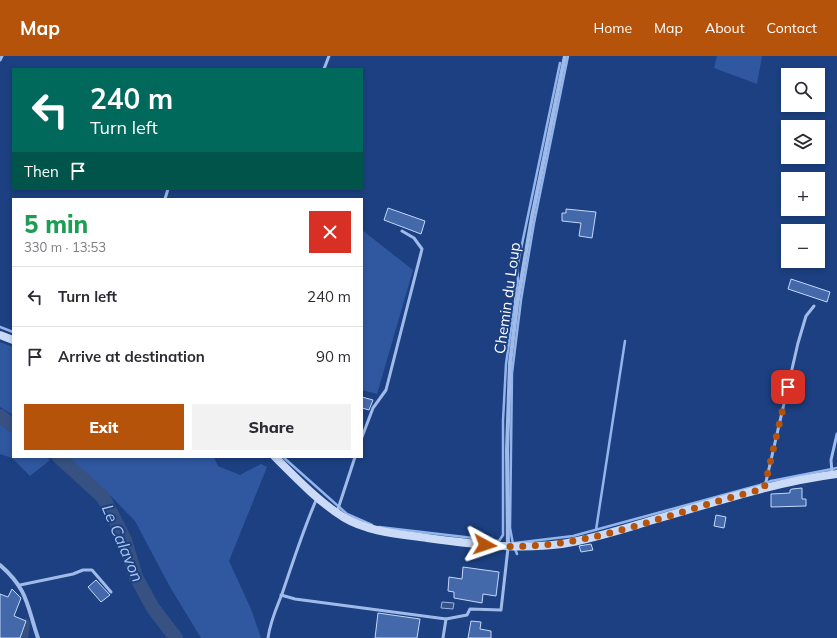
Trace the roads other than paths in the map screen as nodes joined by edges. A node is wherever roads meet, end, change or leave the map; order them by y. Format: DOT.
graph roads {
  1 [pos="2,56"];
  2 [pos="329,56"];
  3 [pos="565,56"];
  4 [pos="0,60"];
  5 [pos="324,68"];
  6 [pos="402,231"];
  7 [pos="814,306"];
  8 [pos="0,335"];
  9 [pos="12,340"];
  10 [pos="363,434"];
  11 [pos="837,434"];
  12 [pos="276,458"];
  13 [pos="355,458"];
  14 [pos="835,474"];
  15 [pos="764,489"];
  16 [pos="318,497"];
  17 [pos="337,513"];
  18 [pos="508,547"];
  19 [pos="0,566"];
  20 [pos="20,586"];
  21 [pos="111,592"];
  22 [pos="281,595"];
  23 [pos="446,619"];
  24 [pos="38,638"];
  25 [pos="268,638"];
  26 [pos="442,638"];
  1 -- 4 [label="lane"];
  2 -- 5 [label="lane"];
  3 -- 18 [label="street, Chemin du Loup"];
  6 -- 10 [label="lane"];
  7 -- 15 [label="lane"];
  8 -- 9 [label="street"];
  11 -- 14 [label="lane"];
  12 -- 16 [label="street"];
  13 -- 17 [label="lane"];
  14 -- 15 [label="street"];
  15 -- 18 [label="street"];
  16 -- 17 [label="street"];
  16 -- 22 [label="lane"];
  17 -- 18 [label="street"];
  18 -- 23 [label="lane"];
  19 -- 20 [label="street"];
  20 -- 21 [label="lane"];
  20 -- 24 [label="street"];
  22 -- 23 [label="lane"];
  22 -- 25 [label="lane"];
  23 -- 26 [label="lane"];
}
